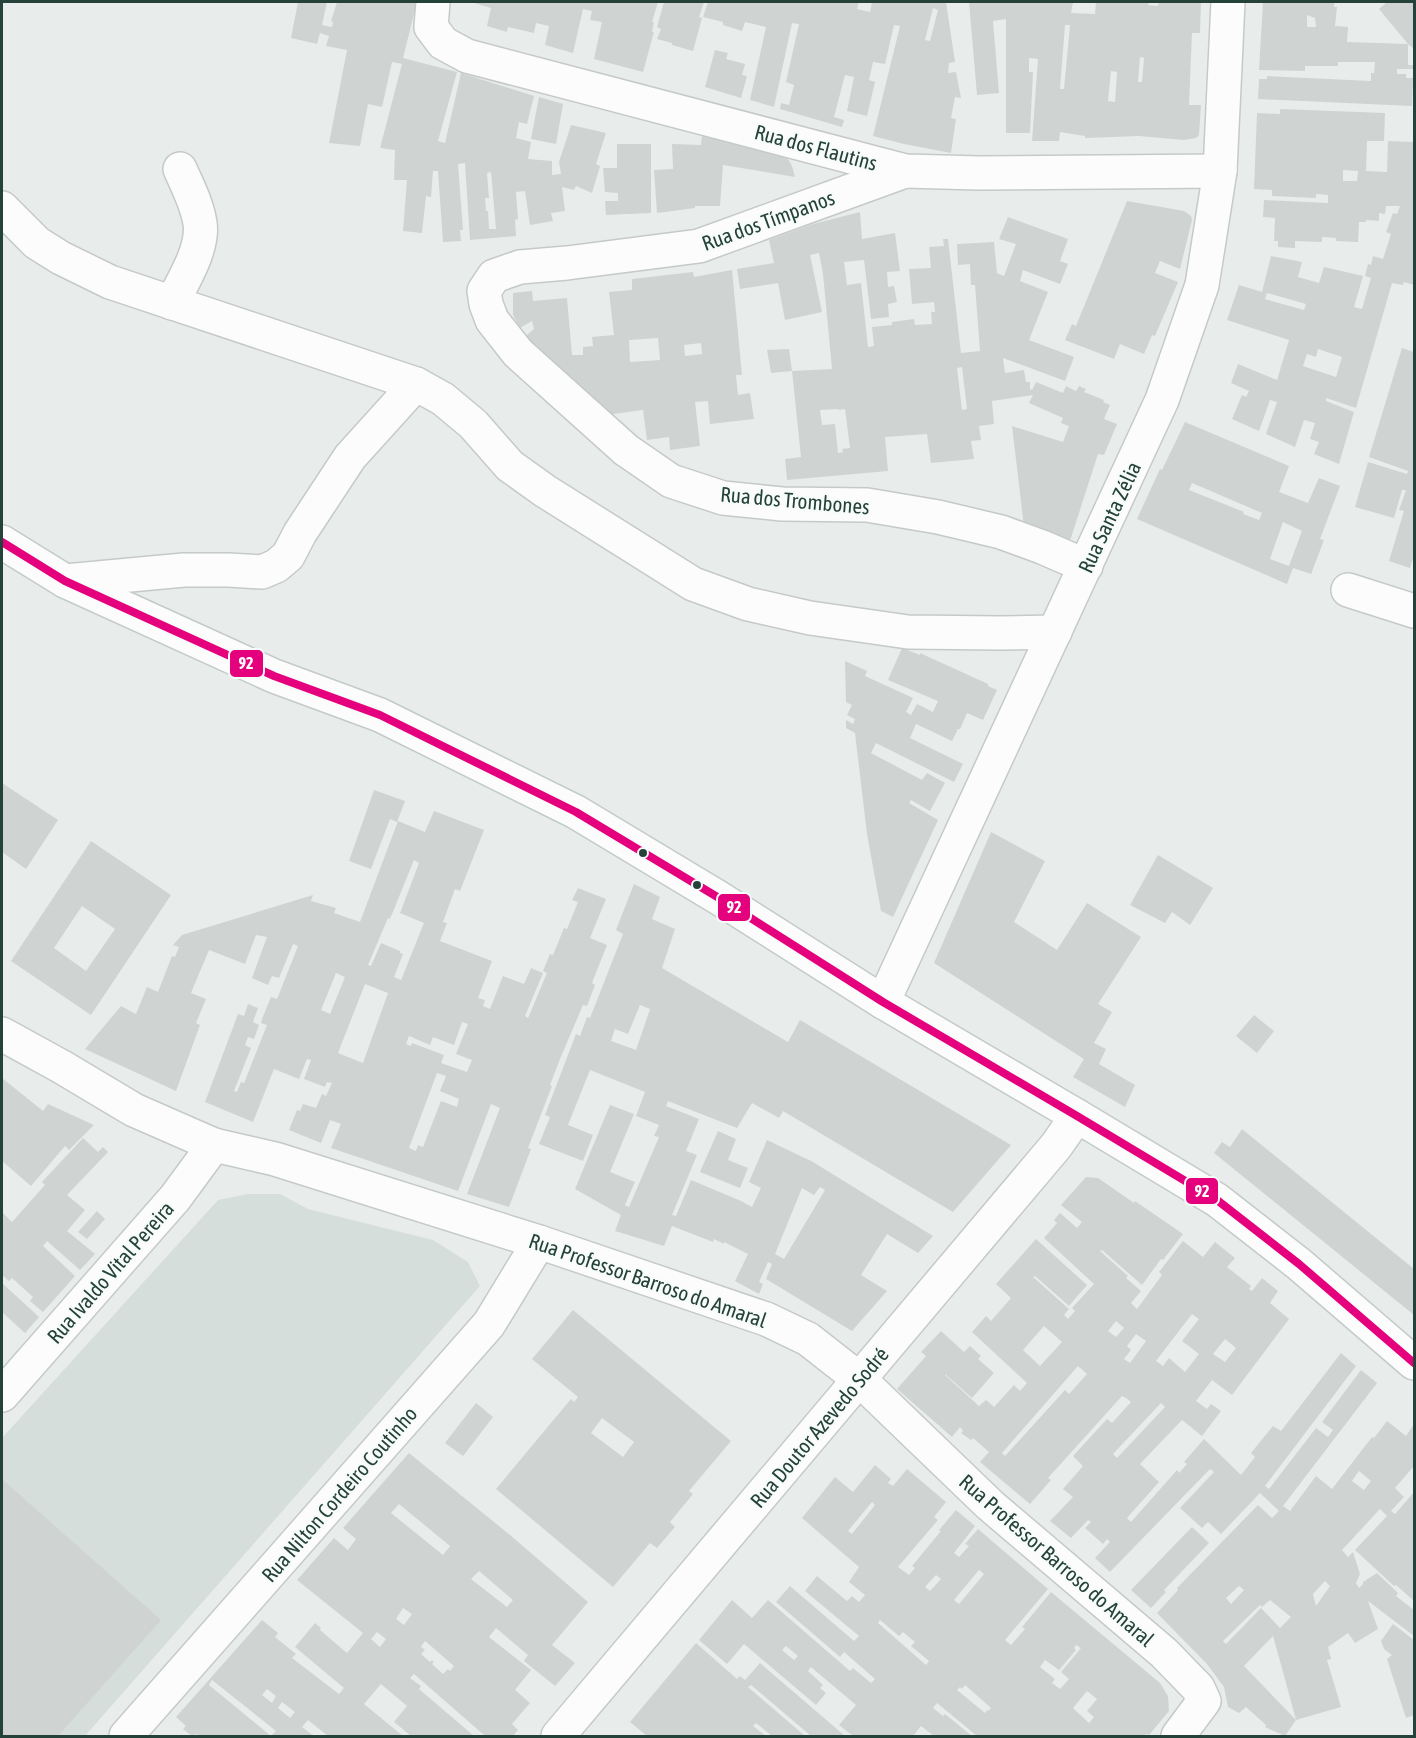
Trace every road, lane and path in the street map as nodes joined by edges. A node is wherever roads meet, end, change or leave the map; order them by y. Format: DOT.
graph roads {
  1 [pos="1228,2"];
  2 [pos="432,14"];
  3 [pos="180,169"];
  4 [pos="905,171"];
  5 [pos="1220,171"];
  6 [pos="2,208"];
  7 [pos="520,267"];
  8 [pos="172,303"];
  9 [pos="416,384"];
  10 [pos="2,542"];
  11 [pos="1086,566"];
  12 [pos="65,581"];
  13 [pos="1348,590"];
  14 [pos="1414,611"];
  15 [pos="1055,632"];
  16 [pos="883,1002"];
  17 [pos="2,1034"];
  18 [pos="1077,1116"];
  19 [pos="214,1145"];
  20 [pos="539,1242"];
  21 [pos="1414,1363"];
  22 [pos="859,1379"];
  23 [pos="2,1395"];
  24 [pos="126,1737"];
  25 [pos="558,1737"];
  26 [pos="1178,1737"];
  1 -- 5 [label="street, Rua Santa Zélia"];
  2 -- 4 [label="street, Rua dos Flautins"];
  3 -- 8 [label="street"];
  4 -- 5 [label="street, Rua dos Flautins"];
  4 -- 7 [label="street, Rua dos Tímpanos"];
  5 -- 11 [label="street, Rua Santa Zélia"];
  6 -- 8 [label="street"];
  7 -- 11 [label="street, Rua dos Trombones"];
  8 -- 9 [label="street"];
  9 -- 12 [label="street"];
  9 -- 15 [label="street"];
  10 -- 12 [label="street"];
  11 -- 15 [label="street, Rua Santa Zélia"];
  12 -- 16 [label="street"];
  13 -- 14 [label="street"];
  15 -- 16 [label="street, Rua Santa Zélia"];
  16 -- 18 [label="street"];
  17 -- 19 [label="street, Rua Professor Barroso do Amaral"];
  18 -- 21 [label="street"];
  18 -- 22 [label="street, Rua Doutor Azevedo Sodré"];
  19 -- 20 [label="street, Rua Professor Barroso do Amaral"];
  19 -- 23 [label="street, Rua Ivaldo Vital Pereira"];
  20 -- 22 [label="street, Rua Professor Barroso do Amaral"];
  20 -- 24 [label="street, Rua Nilton Cordeiro Coutinho"];
  22 -- 25 [label="street, Rua Doutor Azevedo Sodré"];
  22 -- 26 [label="street, Rua Professor Barroso do Amaral"];
}
